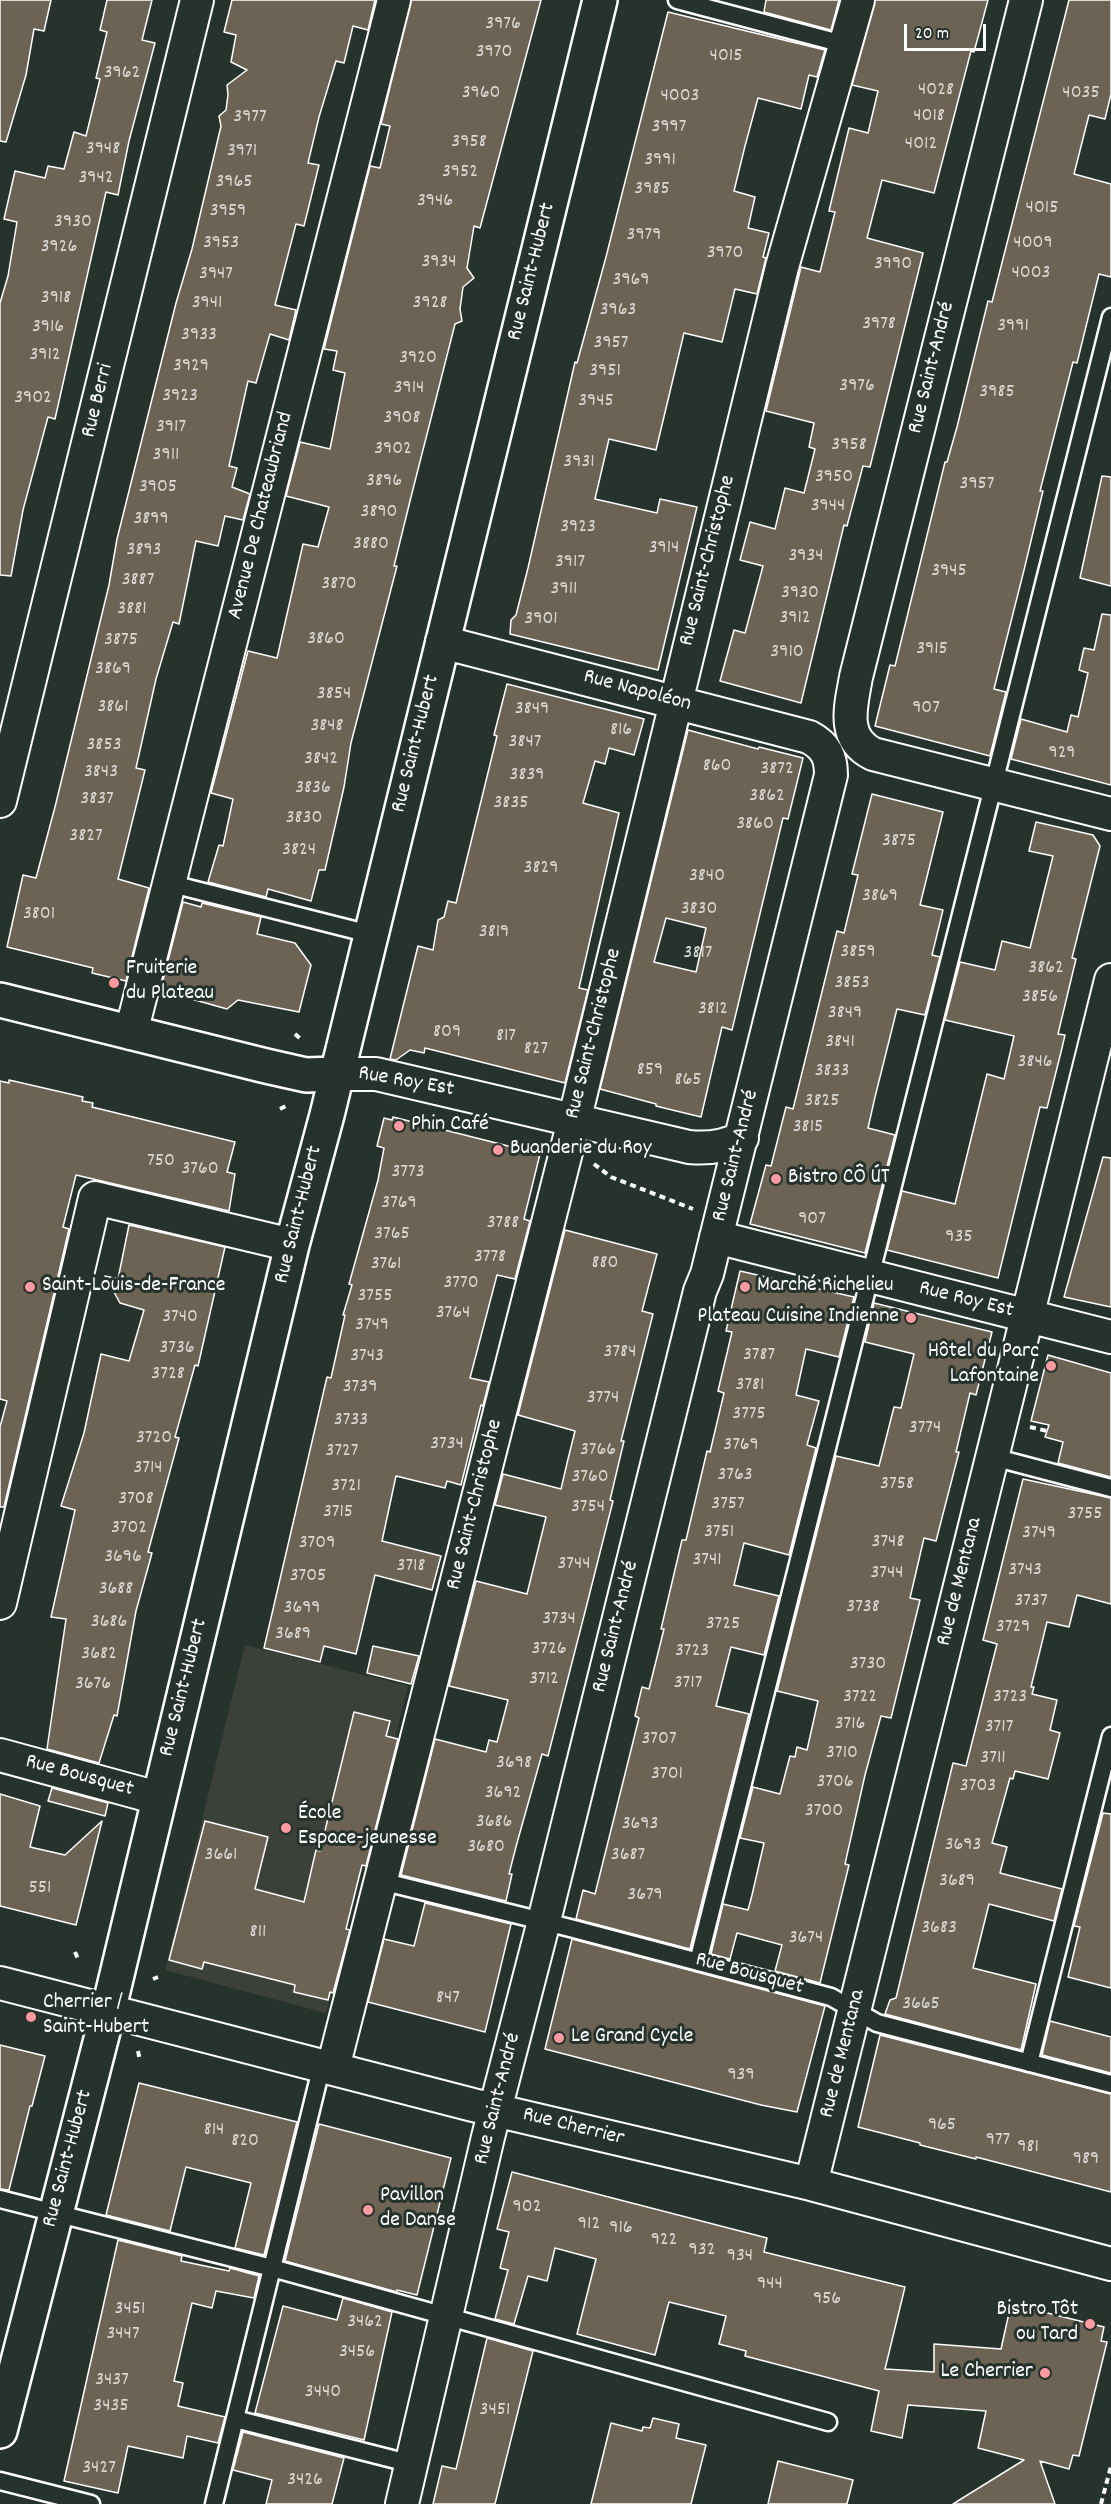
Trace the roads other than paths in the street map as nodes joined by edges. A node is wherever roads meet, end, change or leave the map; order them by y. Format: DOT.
graph roads {
  1 [pos="197,0"];
  2 [pos="394,0"];
  3 [pos="600,0"];
  4 [pos="677,0"];
  5 [pos="858,0"];
  6 [pos="1026,0"];
  7 [pos="847,45"];
  8 [pos="1111,317"];
  9 [pos="442,642"];
  10 [pos="675,702"];
  11 [pos="840,744"];
  12 [pos="993,784"];
  13 [pos="0,801"];
  14 [pos="1111,814"];
  15 [pos="168,883"];
  16 [pos="370,934"];
  17 [pos="1111,980"];
  18 [pos="0,1000"];
  19 [pos="131,1033"];
  20 [pos="336,1074"];
  21 [pos="574,1119"];
  22 [pos="742,1138"];
  23 [pos="716,1237"];
  24 [pos="292,1245"];
  25 [pos="871,1276"];
  26 [pos="1028,1317"];
  27 [pos="1111,1337"];
  28 [pos="993,1457"];
  29 [pos="1111,1488"];
  30 [pos="0,1603"];
  31 [pos="1111,1736"];
  32 [pos="0,1755"];
  33 [pos="158,1798"];
  34 [pos="381,1881"];
  35 [pos="544,1921"];
  36 [pos="698,1962"];
  37 [pos="0,1983"];
  38 [pos="854,2010"];
  39 [pos="108,2012"];
  40 [pos="1029,2063"];
  41 [pos="328,2067"];
  42 [pos="1111,2084"];
  43 [pos="495,2109"];
  44 [pos="811,2184"];
  45 [pos="0,2199"];
  46 [pos="55,2213"];
  47 [pos="1111,2264"];
  48 [pos="272,2268"];
  49 [pos="446,2316"];
  50 [pos="235,2419"];
  51 [pos="828,2421"];
  52 [pos="0,2431"];
  53 [pos="412,2464"];
  54 [pos="0,2481"];
  55 [pos="91,2504"];
  56 [pos="214,2504"];
  57 [pos="402,2504"];
  1 -- 13 [label="street, Rue Berri"];
  2 -- 15 [label="street, Avenue De Chateaubriand"];
  3 -- 9 [label="street, Rue Saint-Hubert"];
  4 -- 7 [label="lane"];
  5 -- 7 [label="street, Rue Saint-Christophe"];
  6 -- 11 [label="street, Rue Saint-André"];
  7 -- 10 [label="street, Rue Saint-Christophe"];
  8 -- 12 [label="lane"];
  9 -- 10 [label="street, Rue Napoléon"];
  9 -- 16 [label="street, Rue Saint-Hubert"];
  10 -- 11 [label="street, Rue Napoléon"];
  10 -- 21 [label="street, Rue Saint-Christophe"];
  11 -- 12 [label="street, Rue Napoléon"];
  11 -- 22 [label="street, Rue Saint-André"];
  12 -- 14 [label="street, Rue Napoléon"];
  12 -- 25 [label="lane"];
  15 -- 16 [label="lane"];
  15 -- 19 [label="street, Avenue De Chateaubriand"];
  16 -- 20 [label="street, Rue Saint-Hubert"];
  17 -- 26 [label="street, Rue de Mentana"];
  18 -- 19 [label="street, Rue Roy Est"];
  19 -- 20 [label="street, Rue Roy Est"];
  20 -- 21 [label="street, Rue Roy Est"];
  20 -- 24 [label="street, Rue Saint-Hubert"];
  21 -- 22 [label="street, Rue Roy Est"];
  21 -- 34 [label="street, Rue Saint-Christophe"];
  22 -- 23 [label="street, Rue Saint-André"];
  23 -- 25 [label="street, Rue Roy Est"];
  23 -- 35 [label="street, Rue Saint-André"];
  24 -- 30 [label="street"];
  24 -- 33 [label="street, Rue Saint-Hubert"];
  25 -- 26 [label="street, Rue Roy Est"];
  25 -- 36 [label="lane"];
  26 -- 27 [label="street, Rue Roy Est"];
  26 -- 28 [label="street, Rue de Mentana"];
  28 -- 29 [label="lane"];
  28 -- 38 [label="street, Rue de Mentana"];
  31 -- 40 [label="lane"];
  32 -- 33 [label="street, Rue Bousquet"];
  33 -- 39 [label="street, Rue Saint-Hubert"];
  34 -- 35 [label="lane, Rue Bousquet"];
  34 -- 41 [label="street, Rue Saint-Christophe"];
  35 -- 36 [label="lane, Rue Bousquet"];
  35 -- 43 [label="street, Rue Saint-André"];
  36 -- 38 [label="lane, Rue Bousquet"];
  37 -- 39 [label="street, Rue Cherrier"];
  38 -- 40 [label="lane, Rue Bousquet"];
  38 -- 44 [label="street, Rue de Mentana"];
  39 -- 41 [label="street, Rue Cherrier"];
  39 -- 46 [label="street, Rue Saint-Hubert"];
  40 -- 42 [label="lane, Rue Bousquet"];
  41 -- 43 [label="street, Rue Cherrier"];
  41 -- 48 [label="lane"];
  43 -- 44 [label="street, Rue Cherrier"];
  43 -- 49 [label="street, Rue Saint-André"];
  44 -- 47 [label="street, Rue Cherrier"];
  45 -- 46 [label="lane"];
  46 -- 48 [label="lane"];
  46 -- 52 [label="street, Rue Saint-Hubert"];
  48 -- 49 [label="lane"];
  48 -- 50 [label="lane"];
  49 -- 51 [label="lane"];
  49 -- 53 [label="street, Rue Saint-André"];
  50 -- 53 [label="lane"];
  50 -- 56 [label="lane"];
  53 -- 57 [label="street, Rue Saint-André"];
  54 -- 55 [label="lane"];
}
